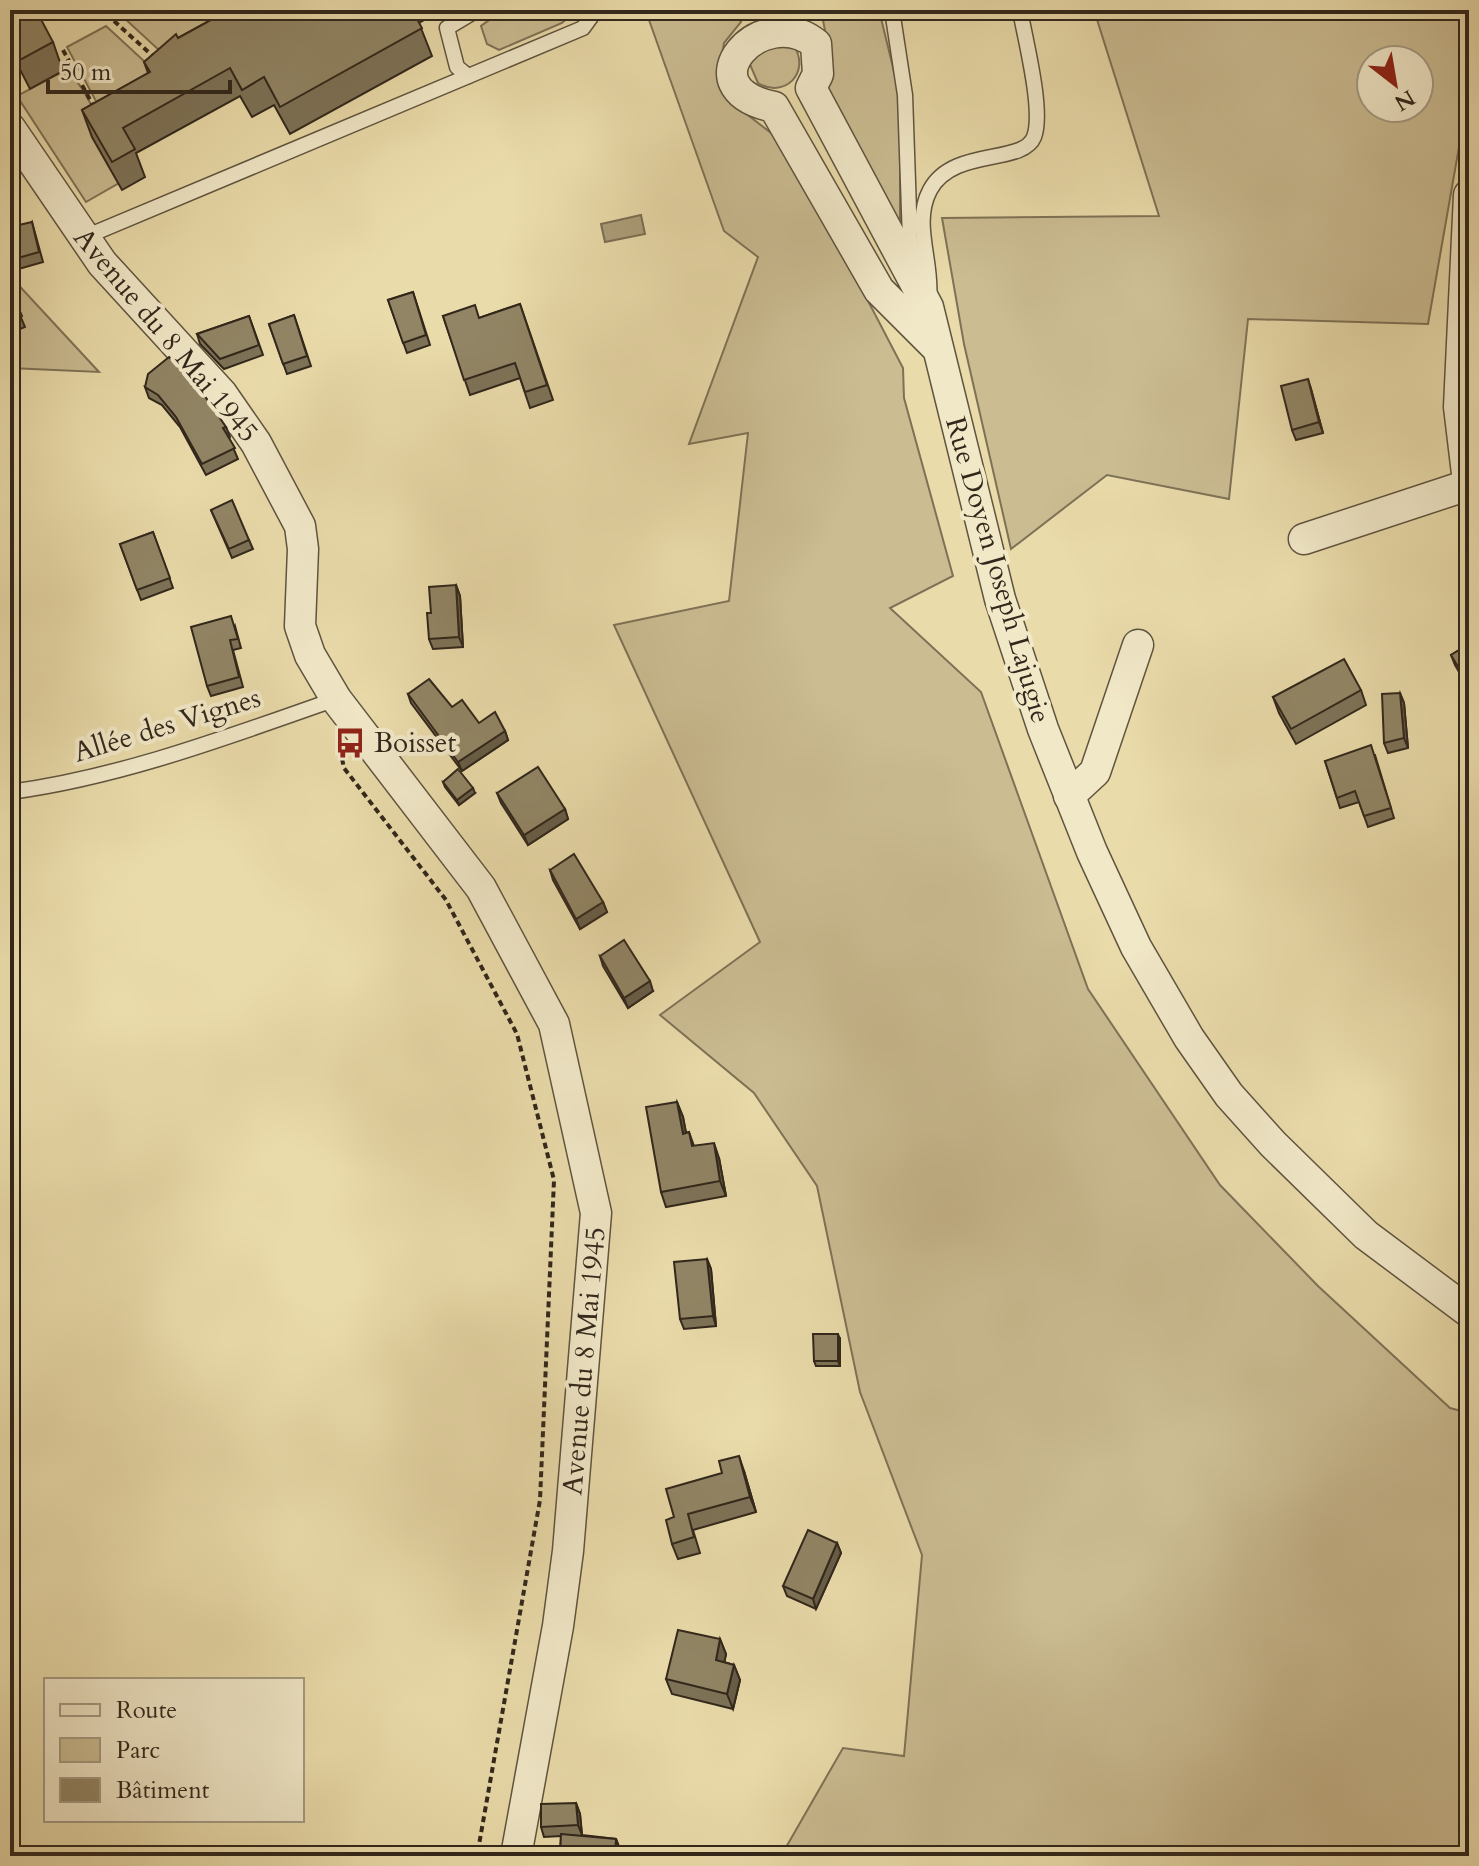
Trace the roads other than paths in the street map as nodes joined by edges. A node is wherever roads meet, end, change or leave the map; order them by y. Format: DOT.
graph roads {
  1 [pos="477,10"];
  2 [pos="596,10"];
  3 [pos="892,10"];
  4 [pos="1020,10"];
  5 [pos="468,76"];
  6 [pos="10,128"];
  7 [pos="1469,195"];
  8 [pos="85,237"];
  9 [pos="928,307"];
  10 [pos="937,348"];
  11 [pos="1468,488"];
  12 [pos="1304,539"];
  13 [pos="1138,645"];
  14 [pos="336,699"];
  15 [pos="10,792"];
  16 [pos="1069,796"];
  17 [pos="1469,1312"];
  18 [pos="516,1856"];
  1 -- 5 [label="lane"];
  2 -- 5 [label="lane"];
  3 -- 9 [label="lane"];
  4 -- 9 [label="lane"];
  5 -- 8 [label="lane"];
  6 -- 8 [label="street, Avenue du 8 Mai 1945"];
  7 -- 11 [label="street"];
  8 -- 14 [label="street, Avenue du 8 Mai 1945"];
  9 -- 10 [label="street, Rue Doyen Joseph Lajugie"];
  9 -- 10 [label="street, Rue Doyen Joseph Lajugie"];
  10 -- 16 [label="street, Rue Doyen Joseph Lajugie"];
  11 -- 12 [label="street"];
  13 -- 16 [label="street"];
  14 -- 15 [label="lane, Allée des Vignes"];
  14 -- 18 [label="street, Avenue du 8 Mai 1945"];
  16 -- 17 [label="street, Rue Doyen Joseph Lajugie"];
}
